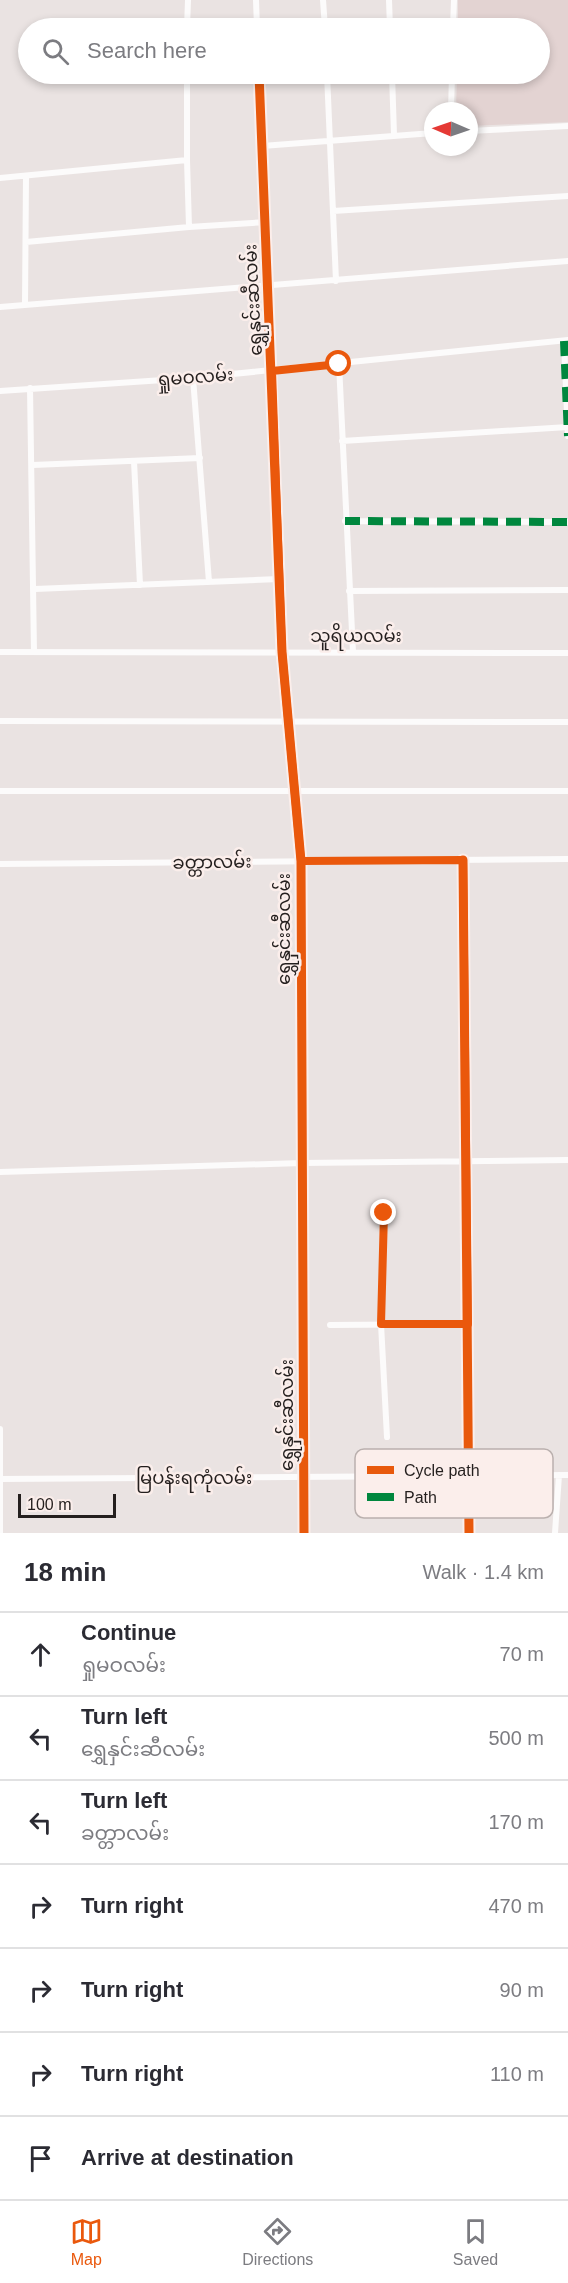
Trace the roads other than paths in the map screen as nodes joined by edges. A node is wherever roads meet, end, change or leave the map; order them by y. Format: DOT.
graph roads {
  1 [pos="188,0"];
  2 [pos="256,0"];
  3 [pos="323,0"];
  4 [pos="389,0"];
  5 [pos="453,0"];
  6 [pos="188,18"];
  7 [pos="257,18"];
  8 [pos="324,18"];
  9 [pos="390,18"];
  10 [pos="453,18"];
  11 [pos="187,84"];
  12 [pos="259,84"];
  13 [pos="327,84"];
  14 [pos="392,84"];
  15 [pos="452,84"];
  16 [pos="451,102"];
  17 [pos="568,126"];
  18 [pos="478,131"];
  19 [pos="424,133"];
  20 [pos="394,135"];
  21 [pos="330,142"];
  22 [pos="262,146"];
  23 [pos="187,160"];
  24 [pos="26,176"];
  25 [pos="0,178"];
  26 [pos="568,196"];
  27 [pos="333,211"];
  28 [pos="266,222"];
  29 [pos="189,226"];
  30 [pos="26,242"];
  31 [pos="568,261"];
  32 [pos="336,281"];
  33 [pos="269,287"];
  34 [pos="25,305"];
  35 [pos="0,307"];
  36 [pos="566,341"];
  37 [pos="339,364"];
  38 [pos="272,371"];
  39 [pos="193,378"];
  40 [pos="30,388"];
  41 [pos="0,391"];
  42 [pos="568,427"];
  43 [pos="568,436"];
  44 [pos="342,441"];
  45 [pos="200,458"];
  46 [pos="134,461"];
  47 [pos="33,465"];
  48 [pos="345,521"];
  49 [pos="568,522"];
  50 [pos="279,579"];
  51 [pos="209,582"];
  52 [pos="140,585"];
  53 [pos="35,589"];
  54 [pos="568,590"];
  55 [pos="349,591"];
  56 [pos="0,652"];
  57 [pos="34,652"];
  58 [pos="282,652"];
  59 [pos="353,652"];
  60 [pos="568,653"];
  61 [pos="288,720"];
  62 [pos="0,721"];
  63 [pos="568,722"];
  64 [pos="0,791"];
  65 [pos="294,791"];
  66 [pos="568,791"];
  67 [pos="568,859"];
  68 [pos="463,860"];
  69 [pos="301,861"];
  70 [pos="0,864"];
  71 [pos="466,1160"];
  72 [pos="568,1160"];
  73 [pos="302,1163"];
  74 [pos="0,1172"];
  75 [pos="384,1213"];
  76 [pos="381,1324"];
  77 [pos="468,1324"];
  78 [pos="330,1325"];
  79 [pos="0,1429"];
  80 [pos="387,1437"];
  81 [pos="469,1449"];
  82 [pos="553,1475"];
  83 [pos="558,1475"];
  84 [pos="568,1475"];
  85 [pos="303,1477"];
  86 [pos="355,1477"];
  87 [pos="1,1479"];
  88 [pos="0,1533"];
  89 [pos="304,1533"];
  90 [pos="555,1533"];
  1 -- 6 [label="street"];
  2 -- 7 [label="street"];
  3 -- 8 [label="street"];
  4 -- 9 [label="street"];
  5 -- 10 [label="street"];
  11 -- 23 [label="street"];
  12 -- 22 [label="street, ရွှေနှင်းဆီလမ်း"];
  13 -- 21 [label="street"];
  14 -- 20 [label="street"];
  15 -- 16 [label="street"];
  17 -- 18 [label="street"];
  19 -- 20 [label="street"];
  20 -- 21 [label="street"];
  21 -- 22 [label="street"];
  21 -- 27 [label="street"];
  22 -- 28 [label="street, ရွှေနှင်းဆီလမ်း"];
  23 -- 24 [label="street"];
  23 -- 29 [label="street"];
  24 -- 25 [label="street"];
  24 -- 30 [label="street"];
  26 -- 27 [label="street"];
  27 -- 32 [label="street"];
  28 -- 29 [label="street"];
  28 -- 33 [label="street, ရွှေနှင်းဆီလမ်း"];
  29 -- 30 [label="street"];
  30 -- 34 [label="street"];
  31 -- 32 [label="street"];
  32 -- 33 [label="street"];
  33 -- 34 [label="street"];
  33 -- 38 [label="street, ရွှေနှင်းဆီလမ်း"];
  34 -- 35 [label="street"];
  36 -- 37 [label="street, ရှုမဝလမ်း"];
  36 -- 42 [label="street"];
  37 -- 38 [label="street, ရှုမဝလမ်း"];
  37 -- 44 [label="street"];
  38 -- 39 [label="street, ရှုမဝလမ်း"];
  38 -- 50 [label="street, ရွှေနှင်းဆီလမ်း"];
  39 -- 40 [label="street, ရှုမဝလမ်း"];
  39 -- 45 [label="street"];
  40 -- 41 [label="street, ရှုမဝလမ်း"];
  40 -- 47 [label="street"];
  42 -- 43 [label="street"];
  42 -- 44 [label="street"];
  44 -- 48 [label="street"];
  45 -- 46 [label="street"];
  45 -- 51 [label="street"];
  46 -- 47 [label="street"];
  46 -- 52 [label="street"];
  47 -- 53 [label="street"];
  48 -- 49 [label="street"];
  48 -- 55 [label="street"];
  50 -- 51 [label="street"];
  50 -- 58 [label="street, ရွှေနှင်းဆီလမ်း"];
  51 -- 52 [label="street"];
  52 -- 53 [label="street"];
  53 -- 57 [label="street"];
  54 -- 55 [label="street"];
  55 -- 59 [label="street"];
  56 -- 57 [label="street, သူရိယလမ်း"];
  57 -- 58 [label="street, သူရိယလမ်း"];
  58 -- 59 [label="street, သူရိယလမ်း"];
  58 -- 61 [label="street, ရွှေနှင်းဆီလမ်း"];
  59 -- 60 [label="street, သူရိယလမ်း"];
  61 -- 62 [label="street"];
  61 -- 63 [label="street"];
  61 -- 65 [label="street, ရွှေနှင်းဆီလမ်း"];
  64 -- 65 [label="street"];
  65 -- 66 [label="street"];
  65 -- 69 [label="street, ရွှေနှင်းဆီလမ်း"];
  67 -- 68 [label="street, ခတ္တာလမ်း"];
  68 -- 69 [label="street, ခတ္တာလမ်း"];
  68 -- 71 [label="street"];
  69 -- 70 [label="street, ခတ္တာလမ်း"];
  69 -- 73 [label="street, ရွှေနှင်းဆီလမ်း"];
  71 -- 72 [label="street"];
  71 -- 73 [label="street"];
  71 -- 77 [label="street"];
  73 -- 74 [label="street"];
  73 -- 85 [label="street, ရွှေနှင်းဆီလမ်း"];
  75 -- 76 [label="street"];
  76 -- 77 [label="street"];
  76 -- 78 [label="street"];
  76 -- 80 [label="street"];
  77 -- 81 [label="street"];
  79 -- 87 [label="street"];
  82 -- 83 [label="street, မြပန်းရကုံလမ်း"];
  83 -- 84 [label="street, မြပန်းရကုံလမ်း"];
  83 -- 90 [label="street"];
  85 -- 86 [label="street, မြပန်းရကုံလမ်း"];
  85 -- 87 [label="street, မြပန်းရကုံလမ်း"];
  85 -- 89 [label="street, ရွှေနှင်းဆီလမ်း"];
  87 -- 88 [label="street"];
}
